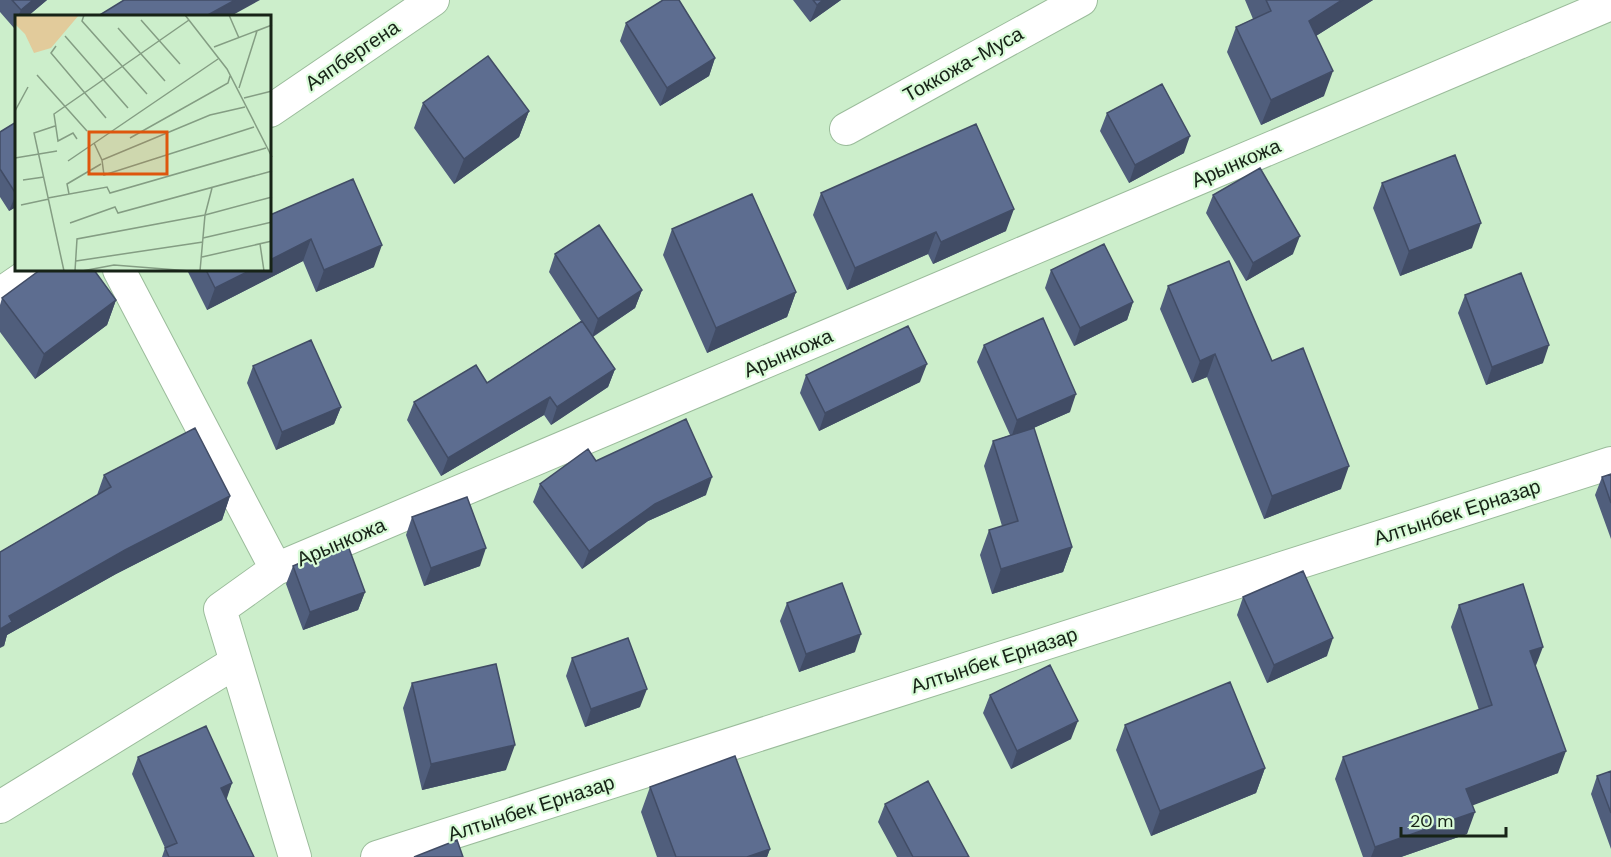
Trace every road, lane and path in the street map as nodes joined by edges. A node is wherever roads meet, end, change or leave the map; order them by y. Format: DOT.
graph roads {
  1 [pos="433,0"];
  2 [pos="1081,0"];
  3 [pos="1611,4"];
  4 [pos="272,110"];
  5 [pos="846,129"];
  6 [pos="32,272"];
  7 [pos="120,272"];
  8 [pos="0,294"];
  9 [pos="1611,463"];
  10 [pos="276,569"];
  11 [pos="236,662"];
  12 [pos="0,807"];
  13 [pos="295,857"];
  14 [pos="377,857"];
  1 -- 4 [label="street, Аяпбергена"];
  2 -- 5 [label="street, Токкожа-Муса"];
  3 -- 10 [label="street, Арынкожа"];
  6 -- 8 [label="street"];
  7 -- 10 [label="street, Арынкожа"];
  9 -- 14 [label="street, Алтынбек Ерназар"];
  10 -- 11 [label="street"];
  11 -- 12 [label="street"];
  11 -- 13 [label="street"];
}
